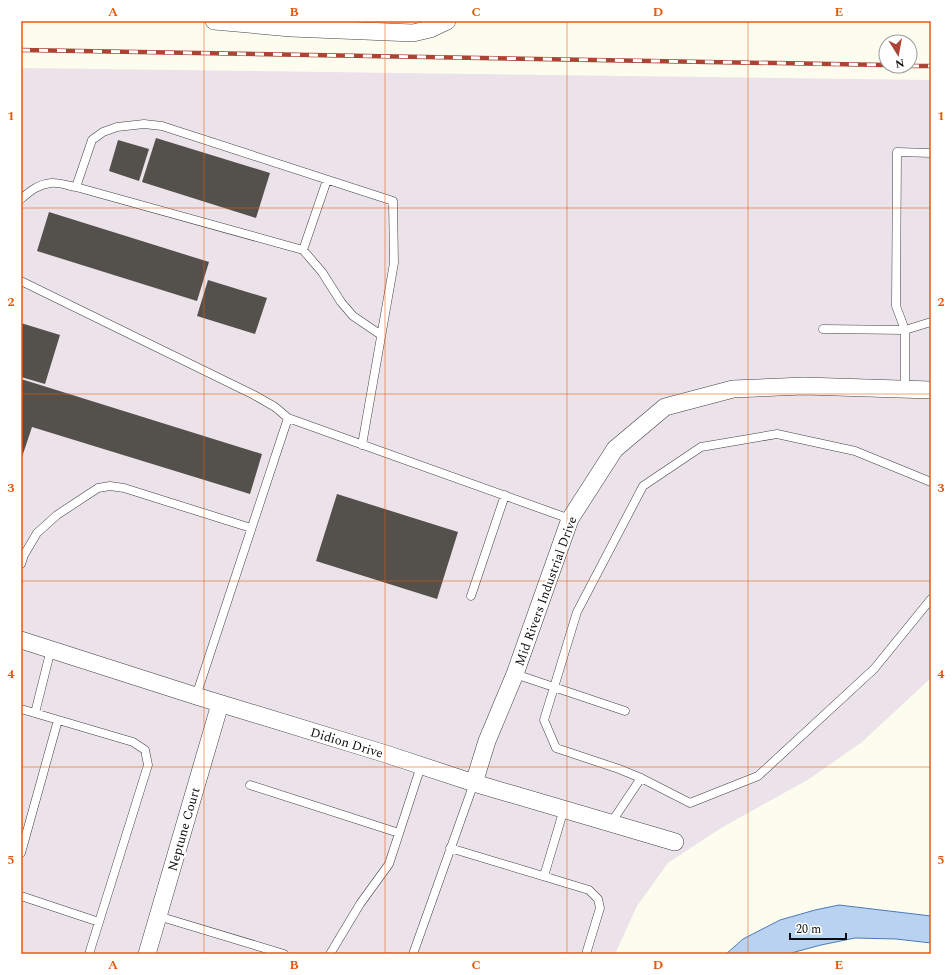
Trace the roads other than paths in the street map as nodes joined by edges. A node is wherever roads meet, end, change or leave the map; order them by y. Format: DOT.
graph roads {
  1 [pos="214,21"];
  2 [pos="447,21"];
  3 [pos="931,153"];
  4 [pos="327,180"];
  5 [pos="76,187"];
  6 [pos="21,199"];
  7 [pos="303,250"];
  8 [pos="21,281"];
  9 [pos="931,322"];
  10 [pos="823,329"];
  11 [pos="905,330"];
  12 [pos="381,335"];
  13 [pos="905,389"];
  14 [pos="931,390"];
  15 [pos="288,418"];
  16 [pos="362,444"];
  17 [pos="931,482"];
  18 [pos="505,495"];
  19 [pos="570,519"];
  20 [pos="251,528"];
  21 [pos="21,564"];
  22 [pos="471,596"];
  23 [pos="931,599"];
  24 [pos="21,640"];
  25 [pos="51,649"];
  26 [pos="515,674"];
  27 [pos="554,687"];
  28 [pos="196,696"];
  29 [pos="220,704"];
  30 [pos="21,709"];
  31 [pos="625,711"];
  32 [pos="35,713"];
  33 [pos="58,720"];
  34 [pos="421,766"];
  35 [pos="641,778"];
  36 [pos="474,783"];
  37 [pos="250,785"];
  38 [pos="564,809"];
  39 [pos="611,823"];
  40 [pos="400,833"];
  41 [pos="675,842"];
  42 [pos="450,848"];
  43 [pos="21,853"];
  44 [pos="544,876"];
  45 [pos="21,896"];
  46 [pos="158,916"];
  47 [pos="99,922"];
  48 [pos="89,954"];
  49 [pos="147,954"];
  50 [pos="284,954"];
  51 [pos="330,954"];
  52 [pos="413,954"];
  53 [pos="586,954"];
  1 -- 2 [label="street"];
  3 -- 11 [label="lane"];
  4 -- 5 [label="lane"];
  4 -- 7 [label="lane"];
  4 -- 12 [label="lane"];
  5 -- 6 [label="lane"];
  5 -- 7 [label="lane"];
  7 -- 12 [label="lane"];
  8 -- 15 [label="lane"];
  9 -- 11 [label="lane"];
  10 -- 11 [label="lane"];
  11 -- 13 [label="lane"];
  12 -- 16 [label="lane"];
  13 -- 14 [label="street, Mid Rivers Industrial Drive"];
  13 -- 19 [label="street, Mid Rivers Industrial Drive"];
  15 -- 16 [label="lane"];
  15 -- 20 [label="lane"];
  16 -- 18 [label="lane"];
  17 -- 27 [label="lane"];
  18 -- 19 [label="lane"];
  18 -- 22 [label="lane"];
  19 -- 26 [label="street, Mid Rivers Industrial Drive"];
  20 -- 21 [label="lane"];
  20 -- 28 [label="lane"];
  23 -- 35 [label="lane"];
  24 -- 25 [label="street, Didion Drive"];
  25 -- 28 [label="street, Didion Drive"];
  25 -- 32 [label="lane"];
  26 -- 27 [label="lane"];
  26 -- 36 [label="street, Mid Rivers Industrial Drive"];
  27 -- 31 [label="lane"];
  27 -- 35 [label="lane"];
  28 -- 29 [label="street, Didion Drive"];
  29 -- 34 [label="street, Didion Drive"];
  29 -- 46 [label="street, Neptune Court"];
  30 -- 32 [label="lane"];
  32 -- 33 [label="lane"];
  33 -- 43 [label="lane"];
  33 -- 47 [label="lane"];
  34 -- 36 [label="street, Didion Drive"];
  34 -- 40 [label="lane"];
  35 -- 39 [label="lane"];
  36 -- 38 [label="street, Didion Drive"];
  36 -- 42 [label="lane"];
  37 -- 40 [label="lane"];
  38 -- 39 [label="street, Didion Drive"];
  38 -- 44 [label="lane"];
  39 -- 41 [label="street, Didion Drive"];
  40 -- 51 [label="lane"];
  42 -- 44 [label="lane"];
  42 -- 52 [label="lane"];
  44 -- 53 [label="lane"];
  45 -- 47 [label="lane"];
  46 -- 49 [label="street, Neptune Court"];
  46 -- 50 [label="lane"];
  47 -- 48 [label="lane"];
}
